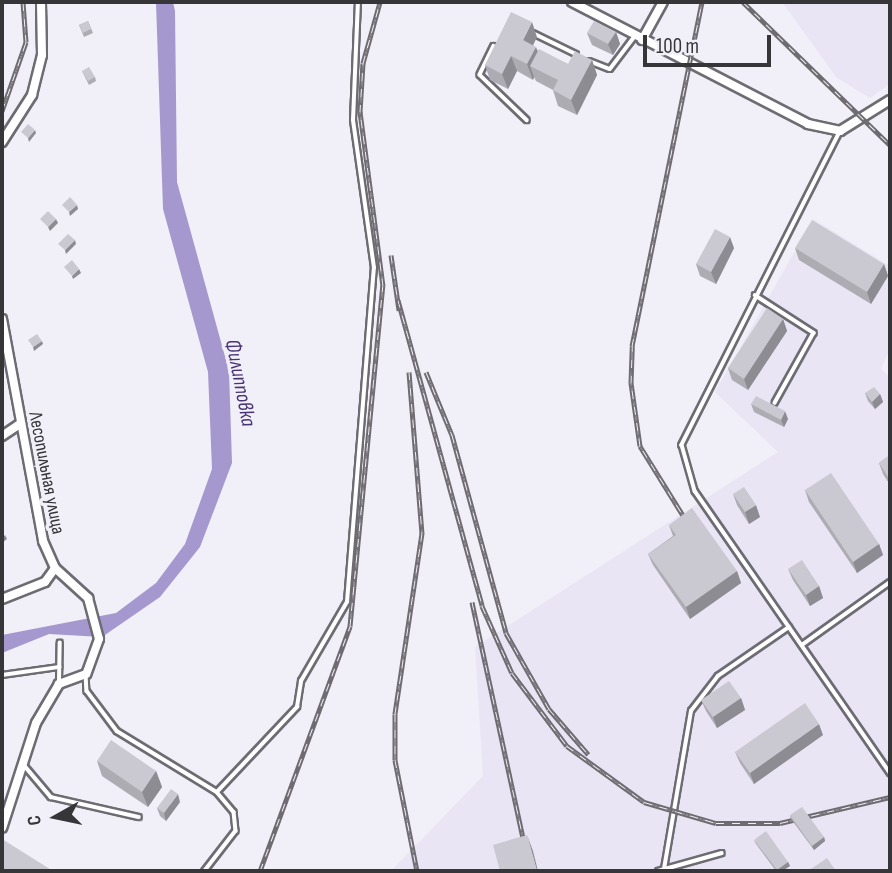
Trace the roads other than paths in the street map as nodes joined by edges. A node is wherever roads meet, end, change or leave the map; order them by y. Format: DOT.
graph roads {
  1 [pos="41,2"];
  2 [pos="358,2"];
  3 [pos="572,2"];
  4 [pos="663,2"];
  5 [pos="522,27"];
  6 [pos="501,37"];
  7 [pos="639,38"];
  8 [pos="890,100"];
  9 [pos="527,120"];
  10 [pos="840,131"];
  11 [pos="2,142"];
  12 [pos="755,295"];
  13 [pos="2,319"];
  14 [pos="4,352"];
  15 [pos="775,403"];
  16 [pos="21,423"];
  17 [pos="2,436"];
  18 [pos="55,568"];
  19 [pos="890,583"];
  20 [pos="2,599"];
  21 [pos="789,627"];
  22 [pos="60,643"];
  23 [pos="802,645"];
  24 [pos="59,667"];
  25 [pos="86,674"];
  26 [pos="2,675"];
  27 [pos="59,684"];
  28 [pos="23,763"];
  29 [pos="890,773"];
  30 [pos="217,792"];
  31 [pos="139,817"];
  32 [pos="2,828"];
  33 [pos="722,853"];
  34 [pos="664,869"];
  35 [pos="205,871"];
  36 [pos="658,871"];
  1 -- 11 [label="street"];
  2 -- 30 [label="lane"];
  3 -- 7 [label="street"];
  4 -- 7 [label="street"];
  5 -- 7 [label="lane"];
  6 -- 9 [label="lane"];
  7 -- 10 [label="street"];
  8 -- 10 [label="street"];
  10 -- 12 [label="lane"];
  12 -- 15 [label="lane"];
  12 -- 21 [label="lane"];
  13 -- 14 [label="street, Лесопильная улица"];
  14 -- 16 [label="street, Лесопильная улица"];
  16 -- 17 [label="street"];
  16 -- 18 [label="street, Лесопильная улица"];
  18 -- 20 [label="street"];
  18 -- 25 [label="street, Лесопильная улица"];
  19 -- 23 [label="lane"];
  21 -- 23 [label="lane"];
  21 -- 34 [label="lane"];
  22 -- 24 [label="lane"];
  23 -- 29 [label="lane"];
  24 -- 26 [label="lane"];
  24 -- 27 [label="lane"];
  25 -- 27 [label="street"];
  25 -- 30 [label="lane"];
  27 -- 28 [label="street"];
  28 -- 31 [label="lane"];
  28 -- 32 [label="street"];
  30 -- 35 [label="lane"];
  33 -- 34 [label="lane"];
  34 -- 36 [label="lane"];
}
